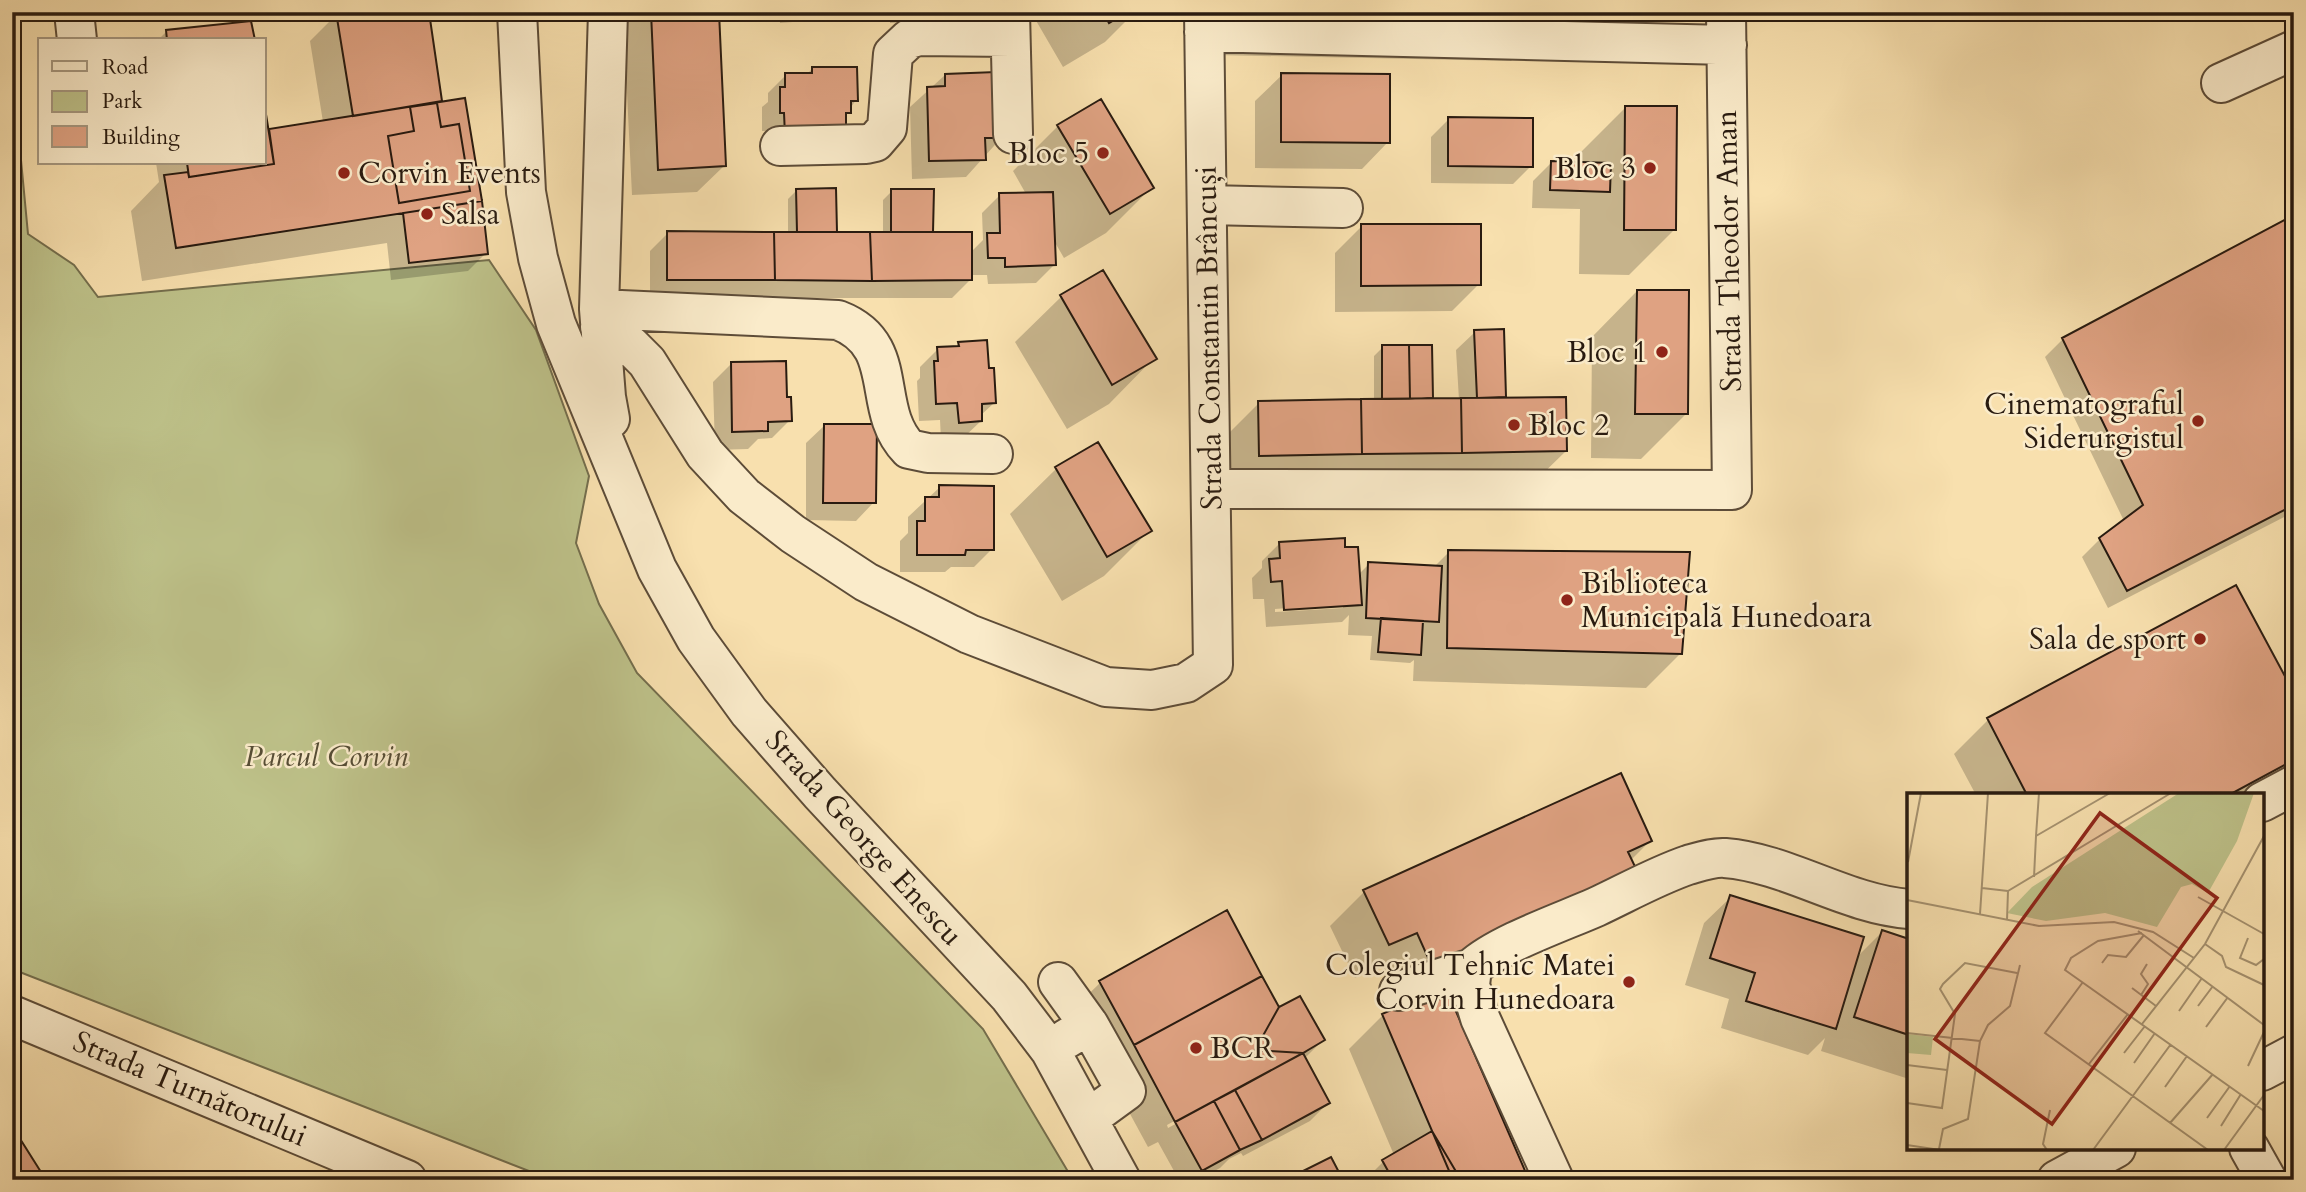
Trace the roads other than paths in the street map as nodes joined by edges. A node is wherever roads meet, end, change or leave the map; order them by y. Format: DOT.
graph roads {
  1 [pos="74,12"];
  2 [pos="517,12"];
  3 [pos="608,12"];
  4 [pos="1204,22"];
  5 [pos="1010,25"];
  6 [pos="1726,28"];
  7 [pos="77,38"];
  8 [pos="2294,50"];
  9 [pos="2221,83"];
  10 [pos="1013,134"];
  11 [pos="780,146"];
  12 [pos="1207,205"];
  13 [pos="1343,208"];
  14 [pos="599,318"];
  15 [pos="993,454"];
  16 [pos="622,486"];
  17 [pos="1212,489"];
  18 [pos="2294,785"];
  19 [pos="2264,801"];
  20 [pos="1907,909"];
  21 [pos="1472,968"];
  22 [pos="1058,982"];
  23 [pos="1399,991"];
  24 [pos="12,1015"];
  25 [pos="1088,1025"];
  26 [pos="1050,1050"];
  27 [pos="2294,1054"];
  28 [pos="2264,1070"];
  29 [pos="1089,1118"];
  30 [pos="2112,1150"];
  31 [pos="2250,1150"];
  32 [pos="407,1180"];
  33 [pos="1121,1180"];
  34 [pos="1554,1180"];
  35 [pos="2057,1180"];
  36 [pos="2267,1180"];
  1 -- 7 [label="street"];
  2 -- 16 [label="street, Strada George Enescu"];
  3 -- 14 [label="street, Strada George Enescu"];
  4 -- 6 [label="street"];
  4 -- 12 [label="street, Strada Constantin Brâncuși"];
  5 -- 10 [label="street"];
  5 -- 11 [label="street"];
  6 -- 17 [label="street, Strada Theodor Aman"];
  8 -- 9 [label="street"];
  12 -- 13 [label="street"];
  12 -- 17 [label="street, Strada Constantin Brâncuși"];
  14 -- 15 [label="street"];
  14 -- 16 [label="street, Strada George Enescu"];
  14 -- 17 [label="street, Strada Constantin Brâncuși"];
  16 -- 26 [label="street, Strada George Enescu"];
  18 -- 19 [label="street"];
  20 -- 21 [label="street"];
  21 -- 23 [label="street"];
  21 -- 34 [label="street"];
  22 -- 25 [label="street"];
  24 -- 32 [label="street, Strada Turnătorului"];
  25 -- 26 [label="street"];
  25 -- 29 [label="street"];
  26 -- 29 [label="street, Strada George Enescu"];
  27 -- 28 [label="street"];
  29 -- 33 [label="street, Strada George Enescu"];
  30 -- 35 [label="street"];
  31 -- 36 [label="street"];
}
